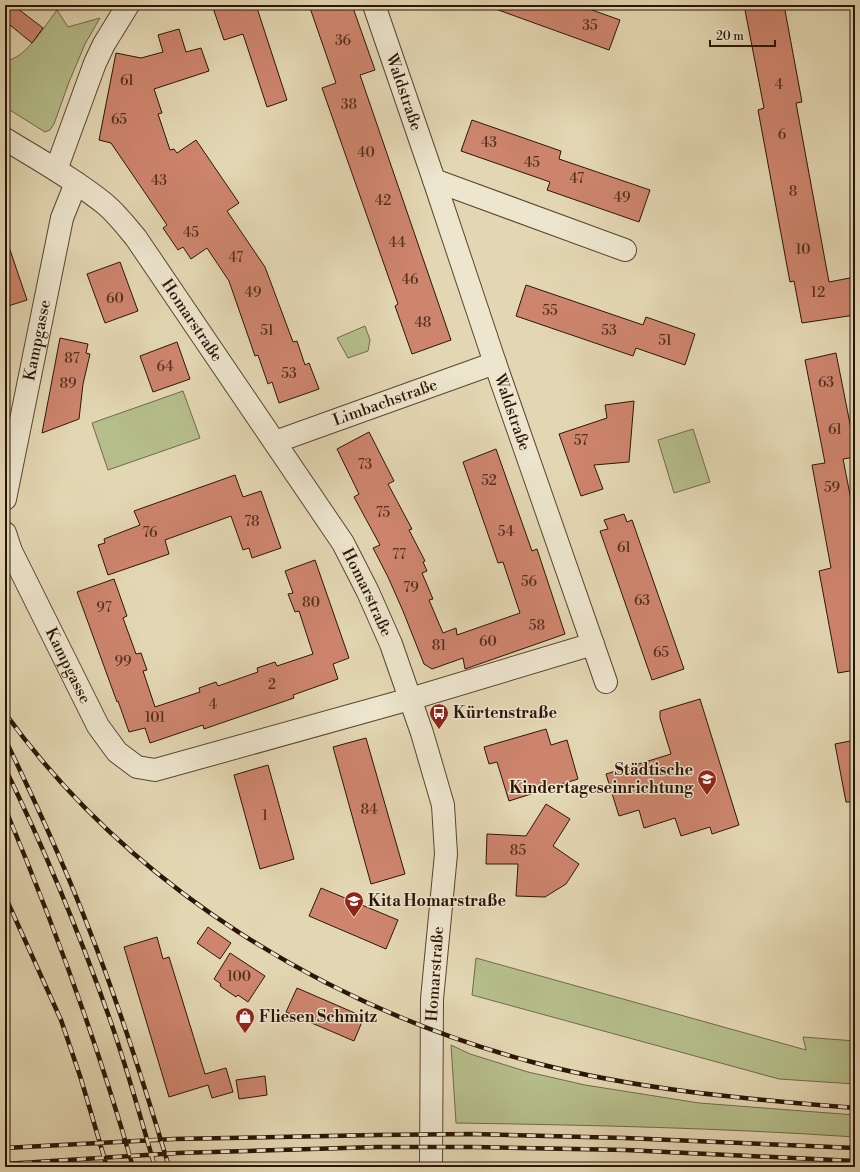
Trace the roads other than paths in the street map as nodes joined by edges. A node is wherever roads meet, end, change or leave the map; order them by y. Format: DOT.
graph roads {
  1 [pos="128,5"];
  2 [pos="374,5"];
  3 [pos="5,140"];
  4 [pos="56,170"];
  5 [pos="434,180"];
  6 [pos="76,183"];
  7 [pos="625,250"];
  8 [pos="495,363"];
  9 [pos="275,442"];
  10 [pos="5,499"];
  11 [pos="5,533"];
  12 [pos="593,644"];
  13 [pos="606,682"];
  14 [pos="410,699"];
  15 [pos="431,1167"];
  1 -- 4 [label="street"];
  2 -- 5 [label="street, Waldstraße"];
  3 -- 4 [label="street, Homarstraße"];
  4 -- 6 [label="street, Homarstraße"];
  5 -- 7 [label="street"];
  5 -- 8 [label="street, Waldstraße"];
  6 -- 9 [label="street, Homarstraße"];
  6 -- 10 [label="street, Kampgasse"];
  8 -- 9 [label="street, Limbachstraße"];
  8 -- 12 [label="street, Waldstraße"];
  9 -- 14 [label="street, Homarstraße"];
  11 -- 14 [label="street, Kampgasse"];
  12 -- 13 [label="street, Waldstraße"];
  12 -- 14 [label="street"];
  14 -- 15 [label="street, Homarstraße"];
}
